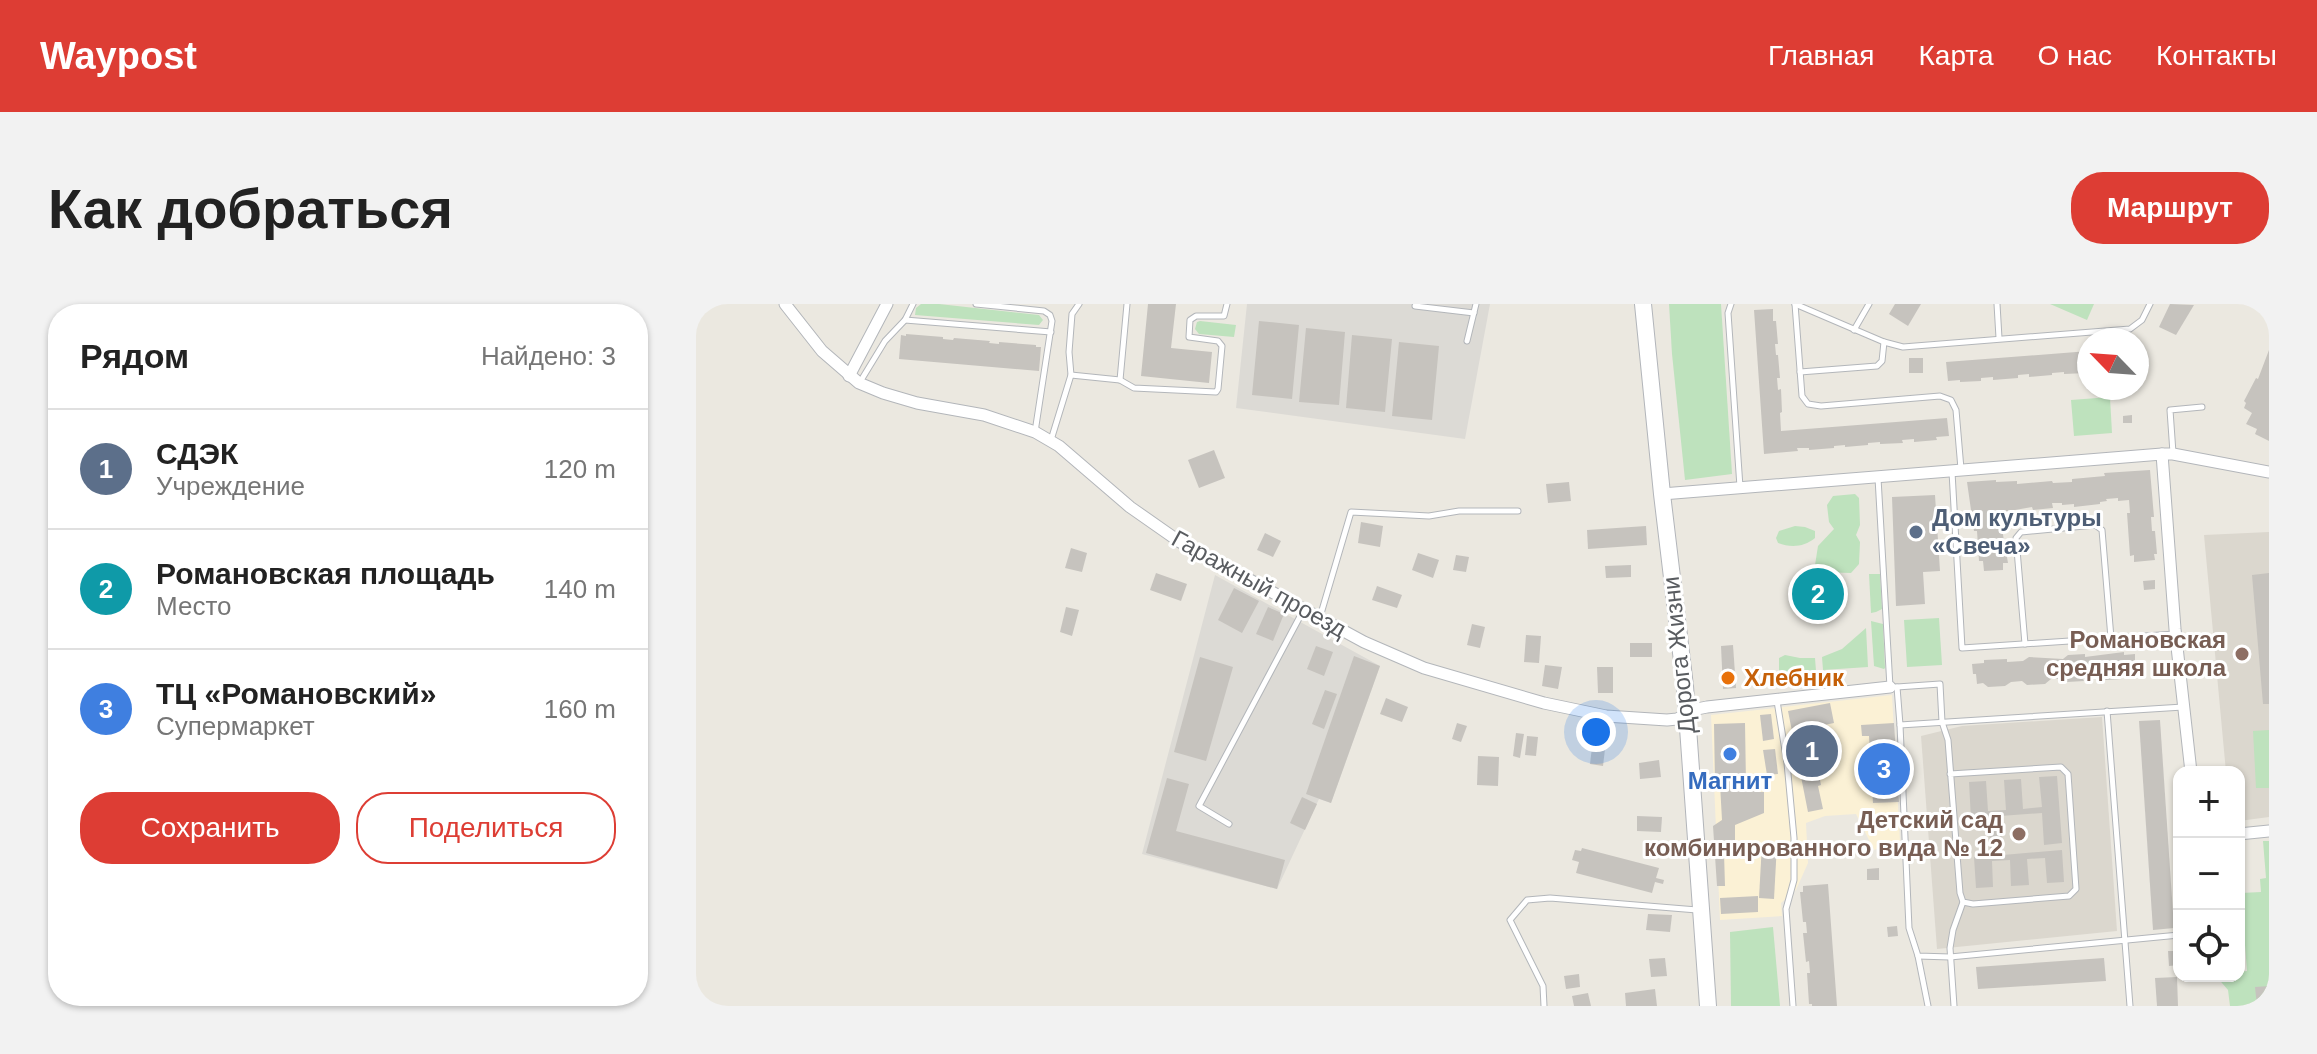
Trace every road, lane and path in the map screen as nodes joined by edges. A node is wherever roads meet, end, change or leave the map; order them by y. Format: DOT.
graph roads {
  1 [pos="785,304"];
  2 [pos="887,304"];
  3 [pos="913,304"];
  4 [pos="976,304"];
  5 [pos="1079,304"];
  6 [pos="1127,304"];
  7 [pos="1227,304"];
  8 [pos="1476,304"];
  9 [pos="1643,304"];
  10 [pos="1731,304"];
  11 [pos="1795,304"];
  12 [pos="1869,304"];
  13 [pos="1997,304"];
  14 [pos="2150,304"];
  15 [pos="1415,306"];
  16 [pos="1045,308"];
  17 [pos="1474,313"];
  18 [pos="905,320"];
  19 [pos="1854,330"];
  20 [pos="1051,332"];
  21 [pos="1999,338"];
  22 [pos="1467,341"];
  23 [pos="1884,342"];
  24 [pos="1800,372"];
  25 [pos="1071,375"];
  26 [pos="854,379"];
  27 [pos="1120,380"];
  28 [pos="2202,407"];
  29 [pos="1035,432"];
  30 [pos="1051,440"];
  31 [pos="2168,454"];
  32 [pos="1957,471"];
  33 [pos="2269,472"];
  34 [pos="1878,477"];
  35 [pos="1740,488"];
  36 [pos="1662,494"];
  37 [pos="1518,511"];
  38 [pos="1304,608"];
  39 [pos="1320,617"];
  40 [pos="2176,634"];
  41 [pos="2111,638"];
  42 [pos="2025,644"];
  43 [pos="1894,687"];
  44 [pos="1777,700"];
  45 [pos="2184,707"];
  46 [pos="2107,711"];
  47 [pos="1687,714"];
  48 [pos="1942,722"];
  49 [pos="1900,725"];
  50 [pos="2190,766"];
  51 [pos="1950,774"];
  52 [pos="1229,824"];
  53 [pos="2269,831"];
  54 [pos="2245,833"];
  55 [pos="1963,902"];
  56 [pos="1699,910"];
  57 [pos="2173,936"];
  58 [pos="2126,940"];
  59 [pos="1918,956"];
  60 [pos="1950,957"];
  61 [pos="1544,1006"];
  62 [pos="1708,1006"];
  63 [pos="1793,1006"];
  64 [pos="1928,1006"];
  65 [pos="1954,1006"];
  66 [pos="2130,1006"];
  1 -- 26 [label="street"];
  2 -- 26 [label="street"];
  3 -- 18 [label="lane"];
  4 -- 16 [label="lane"];
  5 -- 25 [label="lane"];
  6 -- 27 [label="lane"];
  7 -- 27 [label="lane"];
  8 -- 17 [label="lane"];
  9 -- 36 [label="main road, Дорога Жизни"];
  10 -- 35 [label="lane"];
  11 -- 19 [label="lane"];
  11 -- 24 [label="lane"];
  12 -- 19 [label="lane"];
  13 -- 21 [label="lane"];
  14 -- 21 [label="lane"];
  15 -- 17 [label="lane"];
  16 -- 20 [label="lane"];
  17 -- 22 [label="lane"];
  18 -- 20 [label="lane"];
  18 -- 26 [label="lane"];
  19 -- 23 [label="lane"];
  20 -- 29 [label="lane"];
  21 -- 23 [label="lane"];
  23 -- 24 [label="lane"];
  24 -- 32 [label="lane"];
  25 -- 27 [label="lane"];
  25 -- 30 [label="lane"];
  26 -- 29 [label="street, Гаражный проезд"];
  28 -- 31 [label="lane"];
  29 -- 30 [label="street, Гаражный проезд"];
  30 -- 38 [label="street, Гаражный проезд"];
  31 -- 32 [label="street"];
  31 -- 33 [label="street"];
  31 -- 40 [label="street"];
  32 -- 34 [label="street"];
  32 -- 42 [label="lane"];
  34 -- 35 [label="street"];
  34 -- 43 [label="lane"];
  35 -- 36 [label="street"];
  36 -- 47 [label="main road, Дорога Жизни"];
  37 -- 39 [label="lane"];
  38 -- 39 [label="street, Гаражный проезд"];
  38 -- 52 [label="lane"];
  39 -- 47 [label="street, Гаражный проезд"];
  40 -- 41 [label="lane"];
  40 -- 45 [label="street"];
  41 -- 42 [label="lane"];
  41 -- 42 [label="lane"];
  43 -- 44 [label="street, Гаражный проезд"];
  43 -- 48 [label="lane"];
  43 -- 49 [label="lane"];
  44 -- 47 [label="street, Гаражный проезд"];
  44 -- 63 [label="lane"];
  45 -- 46 [label="lane"];
  45 -- 50 [label="street"];
  46 -- 48 [label="lane"];
  46 -- 58 [label="lane"];
  47 -- 56 [label="main road, Дорога Жизни"];
  48 -- 49 [label="lane"];
  48 -- 51 [label="lane"];
  49 -- 59 [label="lane"];
  51 -- 55 [label="lane"];
  51 -- 55 [label="lane"];
  53 -- 54 [label="street"];
  55 -- 60 [label="lane"];
  56 -- 61 [label="lane"];
  56 -- 62 [label="main road, Дорога Жизни"];
  57 -- 58 [label="lane"];
  58 -- 60 [label="lane"];
  58 -- 66 [label="lane"];
  59 -- 60 [label="lane"];
  59 -- 64 [label="lane"];
  60 -- 65 [label="lane"];
}
